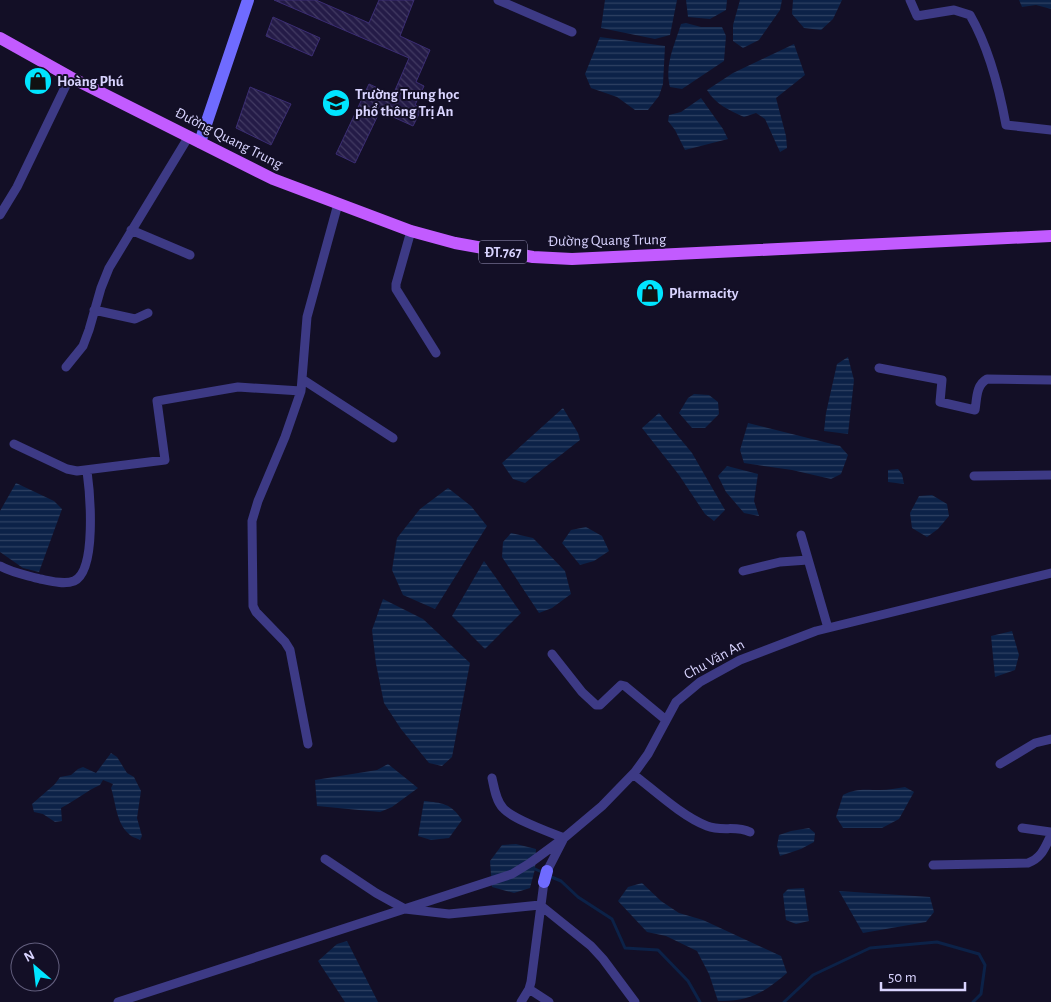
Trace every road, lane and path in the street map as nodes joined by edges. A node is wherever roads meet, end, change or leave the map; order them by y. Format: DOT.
graph roads {
  1 [pos="248,0"];
  2 [pos="498,0"];
  3 [pos="910,0"];
  4 [pos="572,32"];
  5 [pos="0,38"];
  6 [pos="70,77"];
  7 [pos="1051,130"];
  8 [pos="194,139"];
  9 [pos="338,204"];
  10 [pos="0,215"];
  11 [pos="131,230"];
  12 [pos="411,230"];
  13 [pos="1051,236"];
  14 [pos="190,255"];
  15 [pos="94,310"];
  16 [pos="148,313"];
  17 [pos="436,353"];
  18 [pos="66,367"];
  19 [pos="879,368"];
  20 [pos="302,379"];
  21 [pos="1051,380"];
  22 [pos="301,391"];
  23 [pos="393,438"];
  24 [pos="14,444"];
  25 [pos="87,471"];
  26 [pos="1051,475"];
  27 [pos="974,476"];
  28 [pos="801,535"];
  29 [pos="808,560"];
  30 [pos="0,566"];
  31 [pos="743,571"];
  32 [pos="1051,574"];
  33 [pos="828,628"];
  34 [pos="552,654"];
  35 [pos="666,720"];
  36 [pos="1051,739"];
  37 [pos="308,744"];
  38 [pos="1000,764"];
  39 [pos="633,774"];
  40 [pos="492,778"];
  41 [pos="1022,828"];
  42 [pos="750,832"];
  43 [pos="1051,834"];
  44 [pos="564,838"];
  45 [pos="325,859"];
  46 [pos="933,865"];
  47 [pos="540,904"];
  48 [pos="405,909"];
  49 [pos="529,990"];
  50 [pos="118,1002"];
  51 [pos="521,1002"];
  52 [pos="549,1002"];
  53 [pos="636,1002"];
  1 -- 8 [label="street"];
  2 -- 4 [label="street"];
  3 -- 7 [label="street"];
  5 -- 6 [label="main road, Đường Quang Trung / ĐT.767"];
  6 -- 8 [label="main road, Đường Quang Trung / ĐT.767"];
  6 -- 10 [label="street"];
  8 -- 9 [label="main road, Đường Quang Trung / ĐT.767"];
  8 -- 11 [label="street"];
  9 -- 12 [label="main road, Đường Quang Trung / ĐT.767"];
  9 -- 20 [label="street"];
  11 -- 14 [label="street"];
  11 -- 15 [label="street"];
  12 -- 13 [label="main road, Đường Quang Trung / ĐT.767"];
  12 -- 17 [label="street"];
  15 -- 16 [label="street"];
  15 -- 18 [label="street"];
  19 -- 21 [label="street"];
  20 -- 22 [label="street"];
  20 -- 23 [label="street"];
  22 -- 25 [label="street"];
  22 -- 37 [label="street"];
  24 -- 25 [label="street"];
  25 -- 30 [label="street"];
  26 -- 27 [label="street"];
  28 -- 29 [label="street"];
  29 -- 31 [label="street"];
  29 -- 33 [label="street"];
  32 -- 33 [label="street, Chu Văn An"];
  33 -- 35 [label="street, Chu Văn An"];
  34 -- 35 [label="street"];
  35 -- 39 [label="street, Chu Văn An"];
  36 -- 38 [label="street"];
  39 -- 42 [label="street"];
  39 -- 44 [label="street, Chu Văn An"];
  40 -- 44 [label="street"];
  41 -- 43 [label="street"];
  43 -- 46 [label="street"];
  44 -- 47 [label="street, Chu Văn An"];
  44 -- 48 [label="street"];
  45 -- 48 [label="street"];
  47 -- 48 [label="street"];
  47 -- 49 [label="street, Chu Văn An"];
  47 -- 53 [label="street"];
  48 -- 50 [label="street"];
  49 -- 51 [label="street, Chu Văn An"];
  49 -- 52 [label="street"];
}
